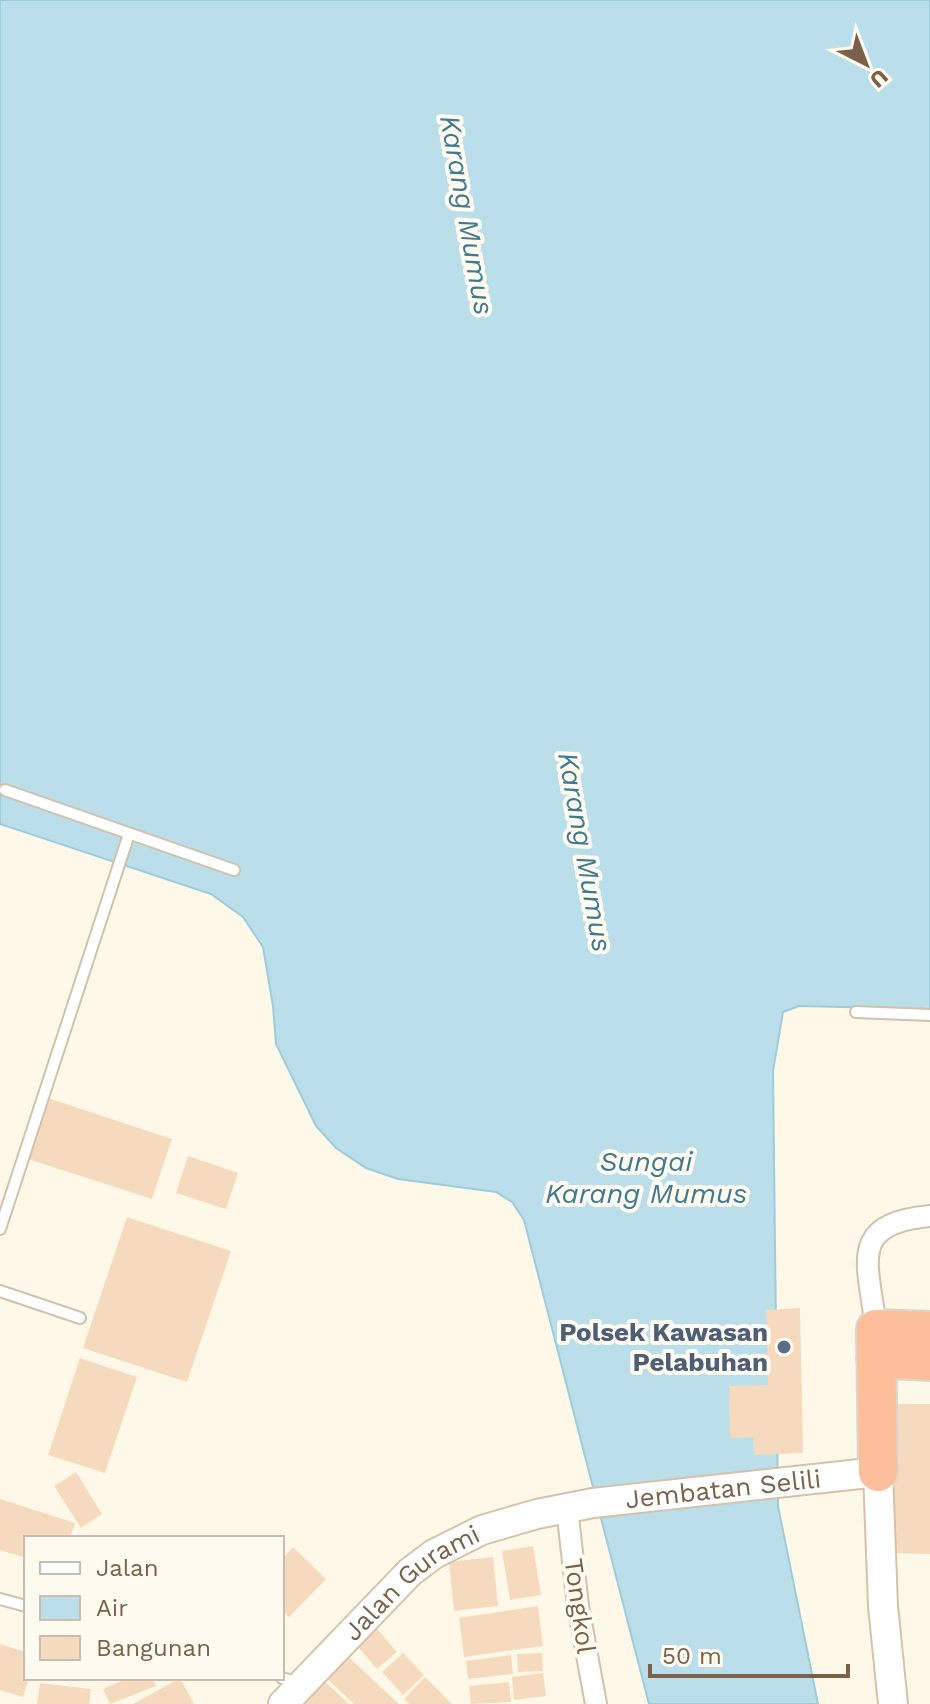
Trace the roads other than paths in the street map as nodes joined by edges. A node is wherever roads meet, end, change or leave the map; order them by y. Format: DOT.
graph roads {
  1 [pos="5,790"];
  2 [pos="129,834"];
  3 [pos="234,870"];
  4 [pos="856,1012"];
  5 [pos="930,1015"];
  6 [pos="930,1216"];
  7 [pos="0,1229"];
  8 [pos="0,1291"];
  9 [pos="80,1318"];
  10 [pos="930,1331"];
  11 [pos="876,1344"];
  12 [pos="930,1361"];
  13 [pos="878,1472"];
  14 [pos="580,1506"];
  15 [pos="0,1599"];
  16 [pos="24,1605"];
  17 [pos="292,1681"];
  18 [pos="283,1704"];
  19 [pos="596,1704"];
  20 [pos="893,1704"];
  1 -- 2 [label="lane"];
  2 -- 3 [label="lane"];
  2 -- 7 [label="lane"];
  4 -- 5 [label="lane"];
  6 -- 11 [label="street"];
  8 -- 9 [label="lane"];
  10 -- 11 [label="highway"];
  11 -- 12 [label="highway"];
  11 -- 13 [label="highway"];
  13 -- 14 [label="street, Jembatan Selili"];
  13 -- 20 [label="street"];
  14 -- 17 [label="street, Jalan Gurami"];
  14 -- 19 [label="street, Tongkol"];
  15 -- 16 [label="lane"];
  17 -- 18 [label="street, Jalan Gurami"];
}
